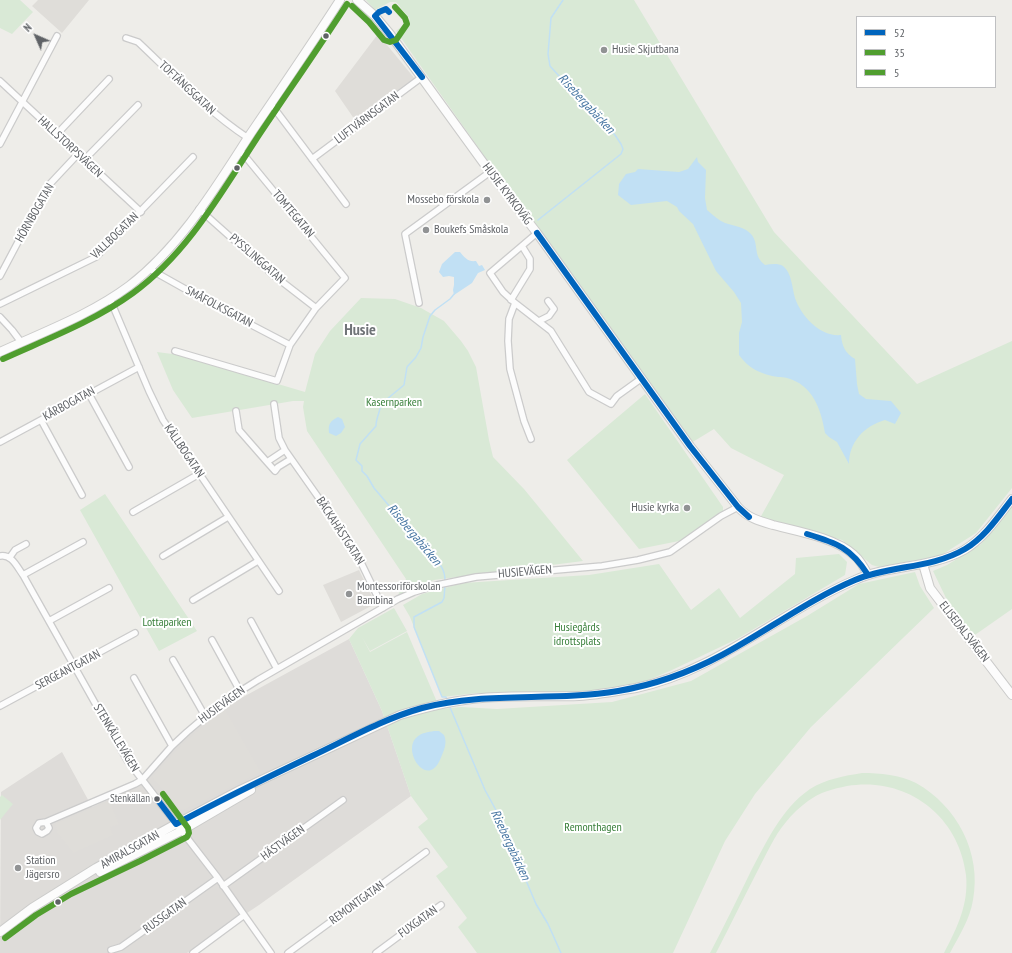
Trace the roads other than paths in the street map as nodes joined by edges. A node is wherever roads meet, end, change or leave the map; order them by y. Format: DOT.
graph roads {
  1 [pos="340,0"];
  2 [pos="357,0"];
  3 [pos="56,36"];
  4 [pos="126,38"];
  5 [pos="422,77"];
  6 [pos="109,79"];
  7 [pos="0,81"];
  8 [pos="22,102"];
  9 [pos="271,104"];
  10 [pos="138,105"];
  11 [pos="57,134"];
  12 [pos="248,138"];
  13 [pos="0,144"];
  14 [pos="240,150"];
  15 [pos="78,154"];
  16 [pos="194,157"];
  17 [pos="312,159"];
  18 [pos="84,160"];
  19 [pos="490,172"];
  20 [pos="346,204"];
  21 [pos="199,209"];
  22 [pos="141,212"];
  23 [pos="537,233"];
  24 [pos="522,246"];
  25 [pos="150,268"];
  26 [pos="0,276"];
  27 [pos="110,299"];
  28 [pos="548,301"];
  29 [pos="513,302"];
  30 [pos="419,303"];
  31 [pos="0,304"];
  32 [pos="316,308"];
  33 [pos="0,317"];
  34 [pos="539,321"];
  35 [pos="21,342"];
  36 [pos="290,345"];
  37 [pos="175,351"];
  38 [pos="0,352"];
  39 [pos="139,367"];
  40 [pos="642,378"];
  41 [pos="89,394"];
  42 [pos="274,404"];
  43 [pos="236,411"];
  44 [pos="41,420"];
  45 [pos="531,439"];
  46 [pos="0,442"];
  47 [pos="285,450"];
  48 [pos="291,459"];
  49 [pos="267,462"];
  50 [pos="129,467"];
  51 [pos="199,474"];
  52 [pos="82,495"];
  53 [pos="1012,499"];
  54 [pos="738,507"];
  55 [pos="133,512"];
  56 [pos="228,517"];
  57 [pos="83,542"];
  58 [pos="26,544"];
  59 [pos="0,556"];
  60 [pos="163,556"];
  61 [pos="10,557"];
  62 [pos="258,561"];
  63 [pos="923,564"];
  64 [pos="23,575"];
  65 [pos="868,575"];
  66 [pos="109,588"];
  67 [pos="279,591"];
  68 [pos="193,600"];
  69 [pos="383,608"];
  70 [pos="49,621"];
  71 [pos="251,621"];
  72 [pos="135,633"];
  73 [pos="212,640"];
  74 [pos="173,660"];
  75 [pos="74,666"];
  76 [pos="277,669"];
  77 [pos="134,678"];
  78 [pos="240,691"];
  79 [pos="1012,695"];
  80 [pos="0,706"];
  81 [pos="205,716"];
  82 [pos="172,746"];
  83 [pos="142,780"];
  84 [pos="343,800"];
  85 [pos="46,822"];
  86 [pos="179,827"];
  87 [pos="426,852"];
  88 [pos="218,878"];
  89 [pos="223,886"];
  90 [pos="441,905"];
  91 [pos="244,916"];
  92 [pos="0,932"];
  93 [pos="111,950"];
  94 [pos="193,953"];
  95 [pos="271,953"];
  96 [pos="288,953"];
  97 [pos="376,953"];
  1 -- 9 [label="street"];
  2 -- 5 [label="street, HUSIE KYRKOVÄG"];
  3 -- 8 [label="street"];
  4 -- 12 [label="street, TOFTÄNGSGATAN"];
  5 -- 17 [label="street, LUFTVÄRNSGATAN"];
  5 -- 19 [label="street, HUSIE KYRKOVÄG"];
  6 -- 11 [label="street"];
  7 -- 8 [label="street, HALLSTORPSVÄGEN"];
  8 -- 11 [label="street, HALLSTORPSVÄGEN"];
  8 -- 13 [label="street"];
  9 -- 12 [label="street"];
  9 -- 17 [label="street"];
  10 -- 18 [label="street"];
  11 -- 15 [label="street, HALLSTORPSVÄGEN"];
  12 -- 14 [label="street"];
  14 -- 21 [label="street"];
  14 -- 32 [label="street, TOMTEGATAN"];
  15 -- 18 [label="street, HALLSTORPSVÄGEN"];
  15 -- 26 [label="street, HÖRNBOGATAN"];
  16 -- 22 [label="street, VALLBOGATAN"];
  17 -- 20 [label="street"];
  18 -- 22 [label="street, HALLSTORPSVÄGEN"];
  19 -- 23 [label="street, HUSIE KYRKOVÄG"];
  19 -- 30 [label="street"];
  21 -- 25 [label="street"];
  21 -- 32 [label="street, PYSSLINGGATAN"];
  22 -- 31 [label="street, VALLBOGATAN"];
  23 -- 24 [label="street"];
  23 -- 40 [label="street, HUSIE KYRKOVÄG"];
  24 -- 29 [label="street"];
  24 -- 29 [label="street"];
  25 -- 27 [label="street"];
  25 -- 36 [label="street, SMÅFOLKSGATAN"];
  27 -- 35 [label="street"];
  27 -- 39 [label="street, KÄLLBOGATAN"];
  28 -- 34 [label="street"];
  29 -- 34 [label="street"];
  29 -- 45 [label="street"];
  32 -- 36 [label="street"];
  33 -- 35 [label="street"];
  34 -- 40 [label="street"];
  35 -- 38 [label="street"];
  36 -- 37 [label="street"];
  39 -- 41 [label="street, KÅRBOGATAN"];
  39 -- 51 [label="street, KÄLLBOGATAN"];
  40 -- 54 [label="street, HUSIE KYRKOVÄG"];
  41 -- 44 [label="street, KÅRBOGATAN"];
  41 -- 50 [label="street"];
  42 -- 47 [label="street, BÄCKAHÄSTGATAN"];
  43 -- 49 [label="street"];
  44 -- 46 [label="street, KÅRBOGATAN"];
  44 -- 52 [label="street"];
  47 -- 48 [label="street, BÄCKAHÄSTGATAN"];
  47 -- 49 [label="street"];
  48 -- 49 [label="street"];
  48 -- 69 [label="street, BÄCKAHÄSTGATAN"];
  51 -- 55 [label="street"];
  51 -- 56 [label="street, KÄLLBOGATAN"];
  53 -- 63 [label="street"];
  54 -- 65 [label="street"];
  54 -- 69 [label="street, HUSIEVÄGEN"];
  56 -- 60 [label="street"];
  56 -- 62 [label="street, KÄLLBOGATAN"];
  57 -- 64 [label="street"];
  58 -- 61 [label="street"];
  59 -- 61 [label="street"];
  61 -- 64 [label="street, STENKÄLLEVÄGEN"];
  62 -- 67 [label="street, KÄLLBOGATAN"];
  62 -- 68 [label="street"];
  63 -- 65 [label="street"];
  63 -- 79 [label="street, ELISEDALSVÄGEN"];
  64 -- 70 [label="street, STENKÄLLEVÄGEN"];
  65 -- 86 [label="street, AMIRALSGATAN"];
  66 -- 70 [label="street"];
  69 -- 76 [label="street, HUSIEVÄGEN"];
  70 -- 75 [label="street, STENKÄLLEVÄGEN"];
  71 -- 76 [label="street"];
  72 -- 75 [label="street, SERGEANTGATAN"];
  73 -- 78 [label="street"];
  74 -- 81 [label="street"];
  75 -- 80 [label="street, SERGEANTGATAN"];
  75 -- 83 [label="street, STENKÄLLEVÄGEN"];
  76 -- 78 [label="street, HUSIEVÄGEN"];
  77 -- 82 [label="street"];
  78 -- 81 [label="street, HUSIEVÄGEN"];
  81 -- 82 [label="street, HUSIEVÄGEN"];
  82 -- 83 [label="street, HUSIEVÄGEN"];
  83 -- 85 [label="street, HUSIEVÄGEN"];
  83 -- 86 [label="street, STENKÄLLEVÄGEN"];
  84 -- 89 [label="street, HÄSTVÄGEN"];
  86 -- 88 [label="street, STENKÄLLEVÄGEN"];
  86 -- 92 [label="street, AMIRALSGATAN"];
  87 -- 96 [label="street, REMONTGATAN"];
  88 -- 89 [label="street, STENKÄLLEVÄGEN"];
  88 -- 93 [label="street, RUSSGATAN"];
  89 -- 91 [label="street, STENKÄLLEVÄGEN"];
  90 -- 97 [label="street, FUXGATAN"];
  91 -- 94 [label="street"];
  91 -- 95 [label="street"];
}
